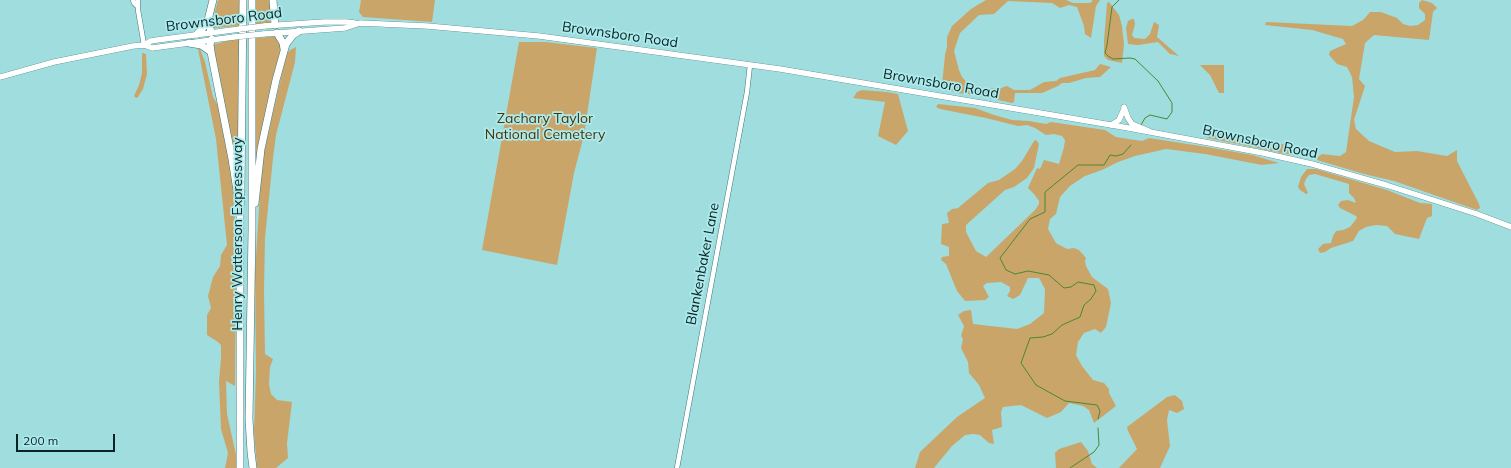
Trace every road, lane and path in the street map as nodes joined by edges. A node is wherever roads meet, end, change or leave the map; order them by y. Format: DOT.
graph roads {
  1 [pos="136,0"];
  2 [pos="213,0"];
  3 [pos="243,0"];
  4 [pos="252,0"];
  5 [pos="273,0"];
  6 [pos="208,20"];
  7 [pos="356,24"];
  8 [pos="275,25"];
  9 [pos="299,31"];
  10 [pos="277,33"];
  11 [pos="197,34"];
  12 [pos="212,35"];
  13 [pos="189,43"];
  14 [pos="144,45"];
  15 [pos="211,52"];
  16 [pos="284,52"];
  17 [pos="750,65"];
  18 [pos="0,77"];
  19 [pos="1110,125"];
  20 [pos="1155,134"];
  21 [pos="240,209"];
  22 [pos="1511,227"];
  23 [pos="252,230"];
  24 [pos="240,468"];
  25 [pos="253,468"];
  26 [pos="677,468"];
  1 -- 14 [label="street"];
  2 -- 6 [label="highway"];
  3 -- 21 [label="highway, Henry Watterson Expressway"];
  4 -- 23 [label="highway, Henry Watterson Expressway"];
  5 -- 8 [label="highway"];
  6 -- 11 [label="highway"];
  6 -- 12 [label="highway"];
  7 -- 8 [label="main road, Brownsboro Road"];
  7 -- 9 [label="main road, Brownsboro Road"];
  7 -- 17 [label="main road, Brownsboro Road"];
  8 -- 10 [label="main road"];
  8 -- 12 [label="main road, Brownsboro Road, bridge"];
  9 -- 10 [label="main road, Brownsboro Road"];
  9 -- 16 [label="highway"];
  10 -- 12 [label="main road, Brownsboro Road, bridge"];
  10 -- 16 [label="highway"];
  11 -- 12 [label="main road, Brownsboro Road"];
  11 -- 14 [label="main road, Brownsboro Road"];
  12 -- 13 [label="main road, Brownsboro Road"];
  12 -- 15 [label="highway"];
  13 -- 14 [label="main road, Brownsboro Road"];
  13 -- 15 [label="highway"];
  14 -- 18 [label="main road"];
  15 -- 21 [label="highway"];
  16 -- 23 [label="highway"];
  17 -- 19 [label="main road, Brownsboro Road"];
  17 -- 26 [label="street, Blankenbaker Lane"];
  19 -- 20 [label="main road, Brownsboro Road"];
  19 -- 20 [label="main road"];
  20 -- 22 [label="main road, Brownsboro Road"];
  21 -- 24 [label="highway, Henry Watterson Expressway"];
  23 -- 25 [label="highway, Henry Watterson Expressway"];
}
